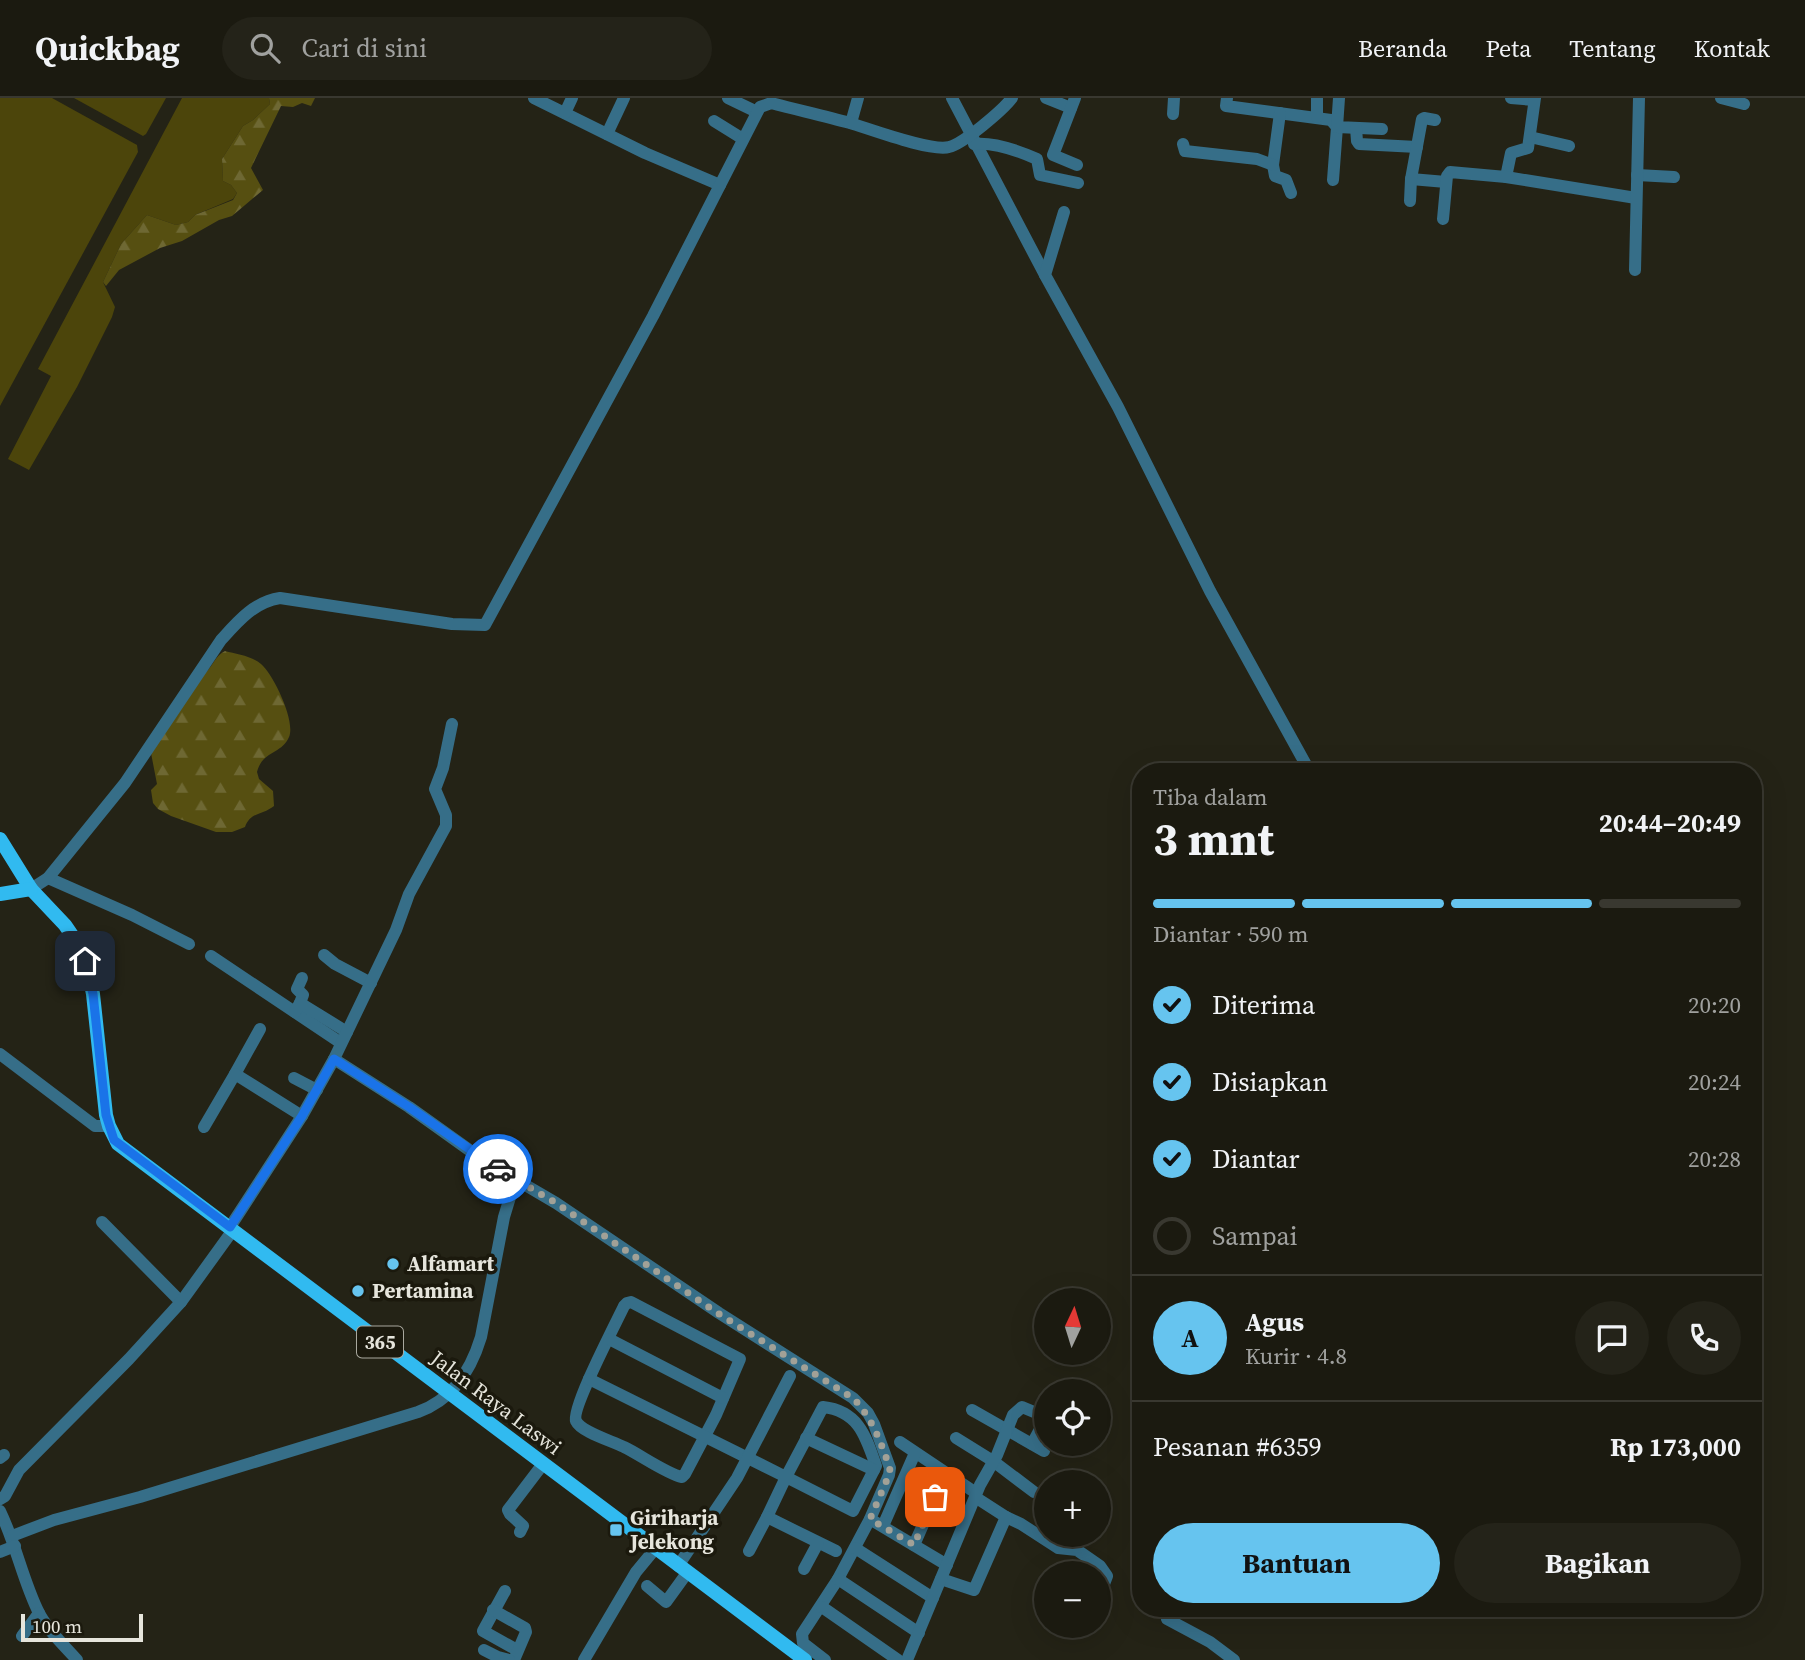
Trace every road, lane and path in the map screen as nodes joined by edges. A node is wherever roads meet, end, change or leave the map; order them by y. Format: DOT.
graph roads {
  1 [pos="534,98"];
  2 [pos="572,98"];
  3 [pos="624,98"];
  4 [pos="728,98"];
  5 [pos="858,98"];
  6 [pos="952,98"];
  7 [pos="1012,98"];
  8 [pos="1046,98"];
  9 [pos="1174,98"];
  10 [pos="1227,98"];
  11 [pos="1317,98"];
  12 [pos="1339,98"];
  13 [pos="1511,98"];
  14 [pos="1639,98"];
  15 [pos="1721,98"];
  16 [pos="1534,99"];
  17 [pos="1073,103"];
  18 [pos="1744,104"];
  19 [pos="759,105"];
  20 [pos="565,113"];
  21 [pos="1280,113"];
  22 [pos="1173,114"];
  23 [pos="1317,117"];
  24 [pos="1435,120"];
  25 [pos="713,121"];
  26 [pos="851,123"];
  27 [pos="1337,127"];
  28 [pos="1356,128"];
  29 [pos="1382,130"];
  30 [pos="607,134"];
  31 [pos="1530,137"];
  32 [pos="743,139"];
  33 [pos="972,139"];
  34 [pos="1183,144"];
  35 [pos="1569,146"];
  36 [pos="1417,147"];
  37 [pos="1077,165"];
  38 [pos="1273,165"];
  39 [pos="1637,175"];
  40 [pos="1506,177"];
  41 [pos="1674,177"];
  42 [pos="1411,179"];
  43 [pos="1333,180"];
  44 [pos="1446,182"];
  45 [pos="1078,183"];
  46 [pos="720,185"];
  47 [pos="1291,193"];
  48 [pos="1636,198"];
  49 [pos="1410,201"];
  50 [pos="1064,212"];
  51 [pos="1443,219"];
  52 [pos="1635,270"];
  53 [pos="1045,275"];
  54 [pos="452,723"];
  55 [pos="1305,763"];
  56 [pos="0,839"];
  57 [pos="48,878"];
  58 [pos="31,889"];
  59 [pos="0,894"];
  60 [pos="189,944"];
  61 [pos="324,955"];
  62 [pos="211,956"];
  63 [pos="302,978"];
  64 [pos="371,983"];
  65 [pos="298,1007"];
  66 [pos="260,1029"];
  67 [pos="344,1038"];
  68 [pos="0,1054"];
  69 [pos="334,1059"];
  70 [pos="235,1074"];
  71 [pos="294,1078"];
  72 [pos="317,1090"];
  73 [pos="302,1116"];
  74 [pos="100,1126"];
  75 [pos="204,1128"];
  76 [pos="519,1181"];
  77 [pos="102,1222"];
  78 [pos="233,1230"];
  79 [pos="183,1301"];
  80 [pos="609,1339"];
  81 [pos="790,1376"];
  82 [pos="589,1379"];
  83 [pos="448,1393"];
  84 [pos="723,1398"];
  85 [pos="972,1410"];
  86 [pos="1034,1412"];
  87 [pos="1007,1430"];
  88 [pos="705,1436"];
  89 [pos="806,1438"];
  90 [pos="956,1438"];
  91 [pos="1034,1440"];
  92 [pos="900,1442"];
  93 [pos="1032,1444"];
  94 [pos="915,1453"];
  95 [pos="745,1458"];
  96 [pos="993,1461"];
  97 [pos="543,1464"];
  98 [pos="874,1470"];
  99 [pos="946,1474"];
  100 [pos="786,1477"];
  101 [pos="1034,1492"];
  102 [pos="975,1495"];
  103 [pos="0,1499"];
  104 [pos="0,1511"];
  105 [pos="766,1517"];
  106 [pos="1006,1517"];
  107 [pos="870,1519"];
  108 [pos="883,1526"];
  109 [pos="520,1532"];
  110 [pos="13,1541"];
  111 [pos="818,1543"];
  112 [pos="914,1545"];
  113 [pos="855,1548"];
  114 [pos="655,1549"];
  115 [pos="749,1551"];
  116 [pos="836,1551"];
  117 [pos="0,1552"];
  118 [pos="1093,1561"];
  119 [pos="947,1564"];
  120 [pos="682,1569"];
  121 [pos="804,1569"];
  122 [pos="838,1579"];
  123 [pos="941,1579"];
  124 [pos="647,1586"];
  125 [pos="505,1591"];
  126 [pos="933,1598"];
  127 [pos="821,1607"];
  128 [pos="494,1611"];
  129 [pos="39,1613"];
  130 [pos="1167,1619"];
  131 [pos="919,1633"];
  132 [pos="22,1636"];
  133 [pos="484,1650"];
  134 [pos="513,1657"];
  135 [pos="77,1660"];
  136 [pos="584,1660"];
  137 [pos="805,1660"];
  138 [pos="825,1660"];
  139 [pos="898,1660"];
  140 [pos="907,1660"];
  141 [pos="1234,1660"];
  1 -- 20 [label="street"];
  2 -- 20 [label="street"];
  3 -- 30 [label="street"];
  4 -- 19 [label="street"];
  5 -- 26 [label="street"];
  6 -- 33 [label="street"];
  7 -- 33 [label="street"];
  8 -- 17 [label="street"];
  9 -- 22 [label="street"];
  10 -- 21 [label="street"];
  11 -- 23 [label="street"];
  12 -- 27 [label="street"];
  13 -- 16 [label="street"];
  14 -- 39 [label="street"];
  15 -- 18 [label="street"];
  16 -- 31 [label="street"];
  17 -- 37 [label="street"];
  19 -- 26 [label="street"];
  19 -- 32 [label="street"];
  20 -- 30 [label="street"];
  21 -- 23 [label="street"];
  21 -- 38 [label="street"];
  23 -- 27 [label="street"];
  24 -- 36 [label="street"];
  25 -- 32 [label="street"];
  26 -- 33 [label="street"];
  27 -- 28 [label="street"];
  27 -- 43 [label="street"];
  28 -- 29 [label="street"];
  28 -- 36 [label="street"];
  30 -- 46 [label="street"];
  31 -- 35 [label="street"];
  31 -- 40 [label="street"];
  32 -- 46 [label="street"];
  33 -- 45 [label="street"];
  33 -- 53 [label="street"];
  34 -- 38 [label="street"];
  36 -- 42 [label="street"];
  38 -- 47 [label="street"];
  39 -- 41 [label="street"];
  39 -- 48 [label="street"];
  40 -- 44 [label="street"];
  40 -- 48 [label="street"];
  42 -- 44 [label="street"];
  42 -- 49 [label="street"];
  44 -- 51 [label="street"];
  46 -- 57 [label="street"];
  48 -- 52 [label="street"];
  50 -- 53 [label="street"];
  53 -- 55 [label="street"];
  54 -- 64 [label="street"];
  56 -- 58 [label="main road"];
  57 -- 58 [label="street"];
  57 -- 60 [label="street"];
  58 -- 59 [label="main road"];
  58 -- 74 [label="main road"];
  61 -- 64 [label="street"];
  62 -- 65 [label="street"];
  63 -- 65 [label="street"];
  64 -- 67 [label="street"];
  65 -- 67 [label="street"];
  66 -- 70 [label="street"];
  67 -- 69 [label="street"];
  68 -- 74 [label="street"];
  69 -- 72 [label="street"];
  69 -- 76 [label="street"];
  70 -- 73 [label="street"];
  70 -- 75 [label="street"];
  71 -- 72 [label="street"];
  72 -- 73 [label="street"];
  73 -- 78 [label="street"];
  74 -- 78 [label="main road, Jalan Raya Laswi / 365"];
  76 -- 83 [label="street"];
  76 -- 107 [label="street"];
  77 -- 79 [label="street"];
  78 -- 79 [label="street"];
  78 -- 83 [label="main road, Jalan Raya Laswi / 365"];
  79 -- 103 [label="street"];
  80 -- 82 [label="street"];
  80 -- 84 [label="street"];
  80 -- 84 [label="street"];
  81 -- 95 [label="street"];
  82 -- 88 [label="street"];
  82 -- 88 [label="street"];
  83 -- 97 [label="main road, Jalan Raya Laswi / 365"];
  83 -- 110 [label="street"];
  84 -- 88 [label="street"];
  85 -- 87 [label="street"];
  86 -- 87 [label="street"];
  87 -- 93 [label="street"];
  87 -- 96 [label="street"];
  88 -- 95 [label="street"];
  89 -- 98 [label="street"];
  89 -- 98 [label="street"];
  89 -- 100 [label="street"];
  90 -- 96 [label="street"];
  91 -- 93 [label="street"];
  92 -- 94 [label="street"];
  94 -- 99 [label="street"];
  94 -- 108 [label="street"];
  95 -- 100 [label="street"];
  95 -- 120 [label="street"];
  96 -- 101 [label="street"];
  96 -- 102 [label="street"];
  97 -- 109 [label="street"];
  97 -- 114 [label="main road, Jalan Raya Laswi / 365"];
  98 -- 100 [label="street"];
  99 -- 102 [label="street"];
  99 -- 112 [label="street"];
  100 -- 105 [label="street"];
  102 -- 106 [label="street"];
  102 -- 119 [label="street"];
  104 -- 110 [label="street"];
  105 -- 111 [label="street"];
  105 -- 115 [label="street"];
  106 -- 118 [label="street"];
  106 -- 123 [label="street"];
  107 -- 108 [label="street"];
  107 -- 113 [label="street"];
  108 -- 112 [label="street"];
  110 -- 117 [label="street"];
  110 -- 129 [label="street"];
  111 -- 116 [label="street"];
  111 -- 121 [label="street"];
  112 -- 119 [label="street"];
  113 -- 122 [label="street"];
  113 -- 126 [label="street"];
  114 -- 120 [label="main road, Jalan Raya Laswi / 365"];
  114 -- 136 [label="street"];
  119 -- 123 [label="street"];
  120 -- 124 [label="street"];
  120 -- 137 [label="main road, Jalan Raya Laswi / 365"];
  122 -- 127 [label="street"];
  122 -- 131 [label="street"];
  123 -- 126 [label="street"];
  125 -- 128 [label="street"];
  126 -- 131 [label="street"];
  127 -- 138 [label="street"];
  127 -- 139 [label="street"];
  128 -- 134 [label="street"];
  128 -- 134 [label="street"];
  129 -- 132 [label="street"];
  129 -- 135 [label="street"];
  130 -- 141 [label="street"];
  131 -- 140 [label="street"];
  133 -- 134 [label="street"];
}
